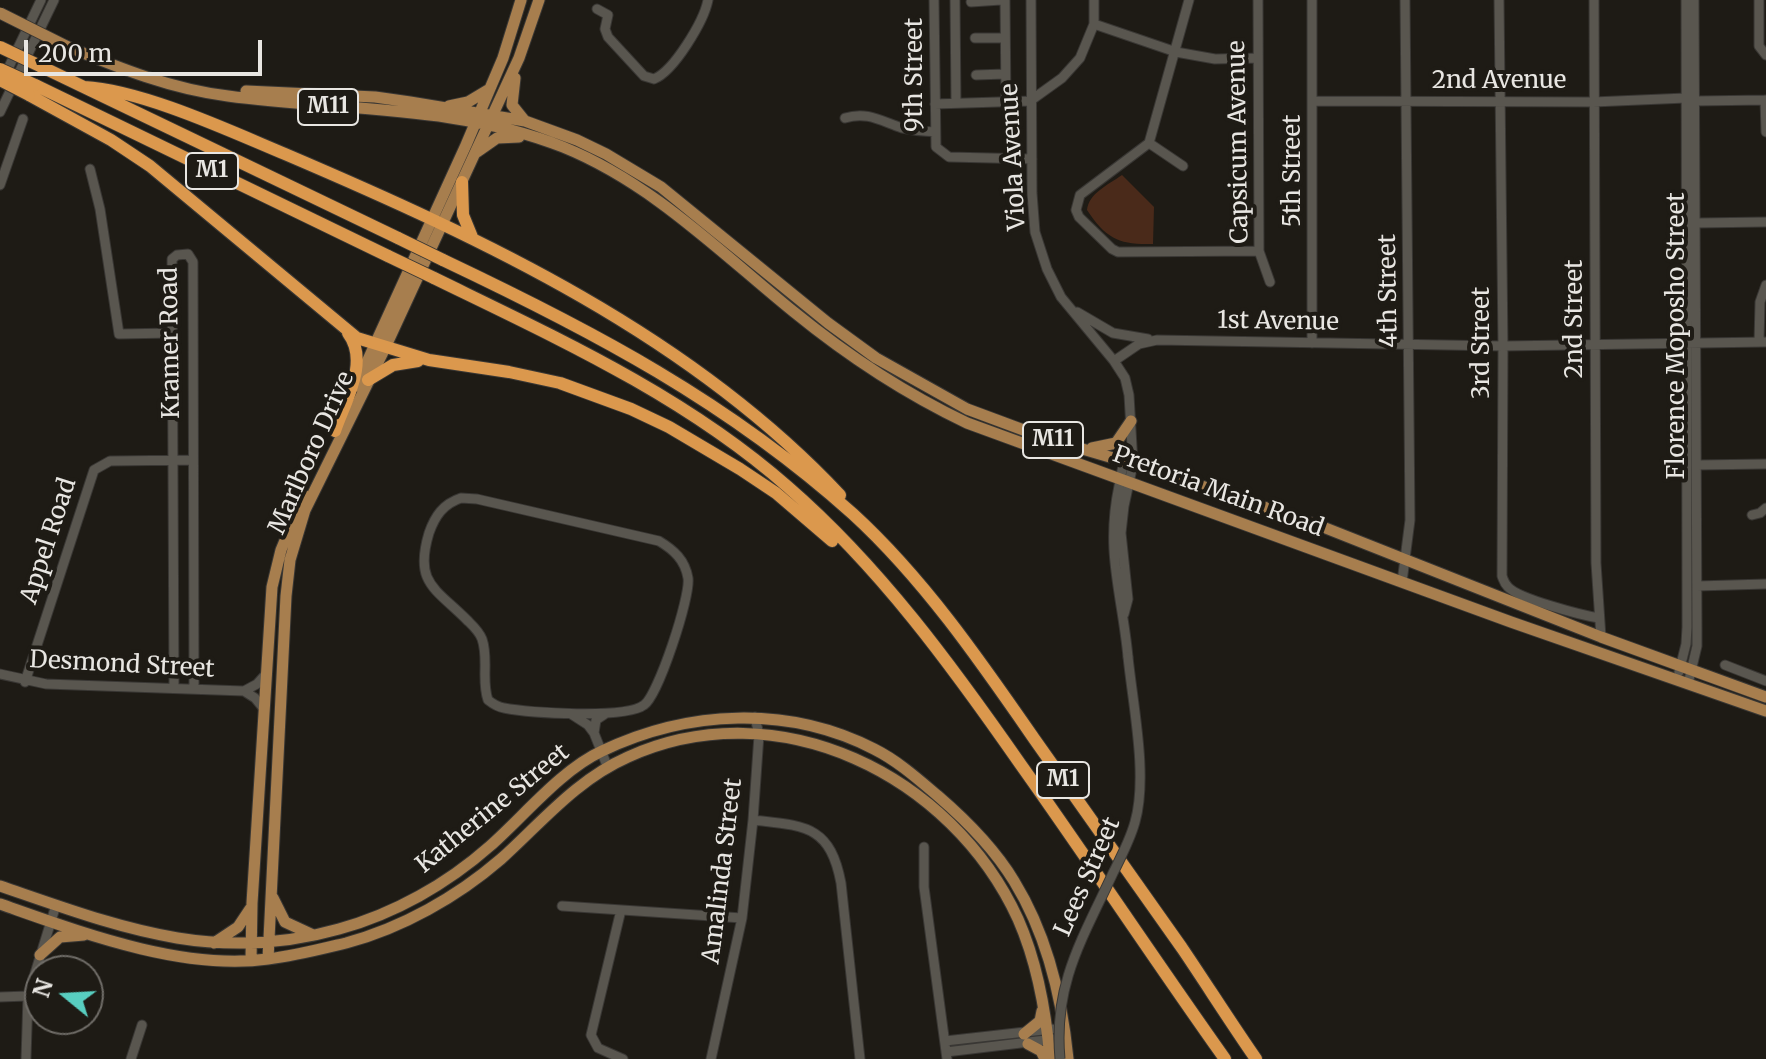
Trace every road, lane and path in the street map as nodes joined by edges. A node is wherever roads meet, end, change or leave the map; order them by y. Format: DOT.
graph roads {
  1 [pos="41,0"];
  2 [pos="54,0"];
  3 [pos="521,0"];
  4 [pos="539,0"];
  5 [pos="708,0"];
  6 [pos="934,0"];
  7 [pos="955,0"];
  8 [pos="1003,0"];
  9 [pos="1031,0"];
  10 [pos="1094,0"];
  11 [pos="1189,0"];
  12 [pos="1258,0"];
  13 [pos="1312,0"];
  14 [pos="1405,0"];
  15 [pos="1499,0"];
  16 [pos="1594,0"];
  17 [pos="1686,0"];
  18 [pos="1694,0"];
  19 [pos="1759,0"];
  20 [pos="971,2"];
  21 [pos="597,9"];
  22 [pos="0,13"];
  23 [pos="1094,24"];
  24 [pos="975,38"];
  25 [pos="1005,38"];
  26 [pos="0,47"];
  27 [pos="1176,52"];
  28 [pos="1766,55"];
  29 [pos="519,58"];
  30 [pos="1258,58"];
  31 [pos="0,69"];
  32 [pos="1005,74"];
  33 [pos="976,75"];
  34 [pos="0,83"];
  35 [pos="84,87"];
  36 [pos="489,89"];
  37 [pos="32,90"];
  38 [pos="1690,99"];
  39 [pos="1765,100"];
  40 [pos="1030,101"];
  41 [pos="1313,101"];
  42 [pos="1407,101"];
  43 [pos="1499,101"];
  44 [pos="1006,102"];
  45 [pos="1593,102"];
  46 [pos="956,103"];
  47 [pos="935,104"];
  48 [pos="0,112"];
  49 [pos="442,112"];
  50 [pos="845,118"];
  51 [pos="23,119"];
  52 [pos="476,119"];
  53 [pos="489,121"];
  54 [pos="525,121"];
  55 [pos="935,132"];
  56 [pos="1766,132"];
  57 [pos="532,135"];
  58 [pos="1149,143"];
  59 [pos="471,149"];
  60 [pos="1032,159"];
  61 [pos="1183,166"];
  62 [pos="90,169"];
  63 [pos="462,182"];
  64 [pos="0,185"];
  65 [pos="437,222"];
  66 [pos="1766,222"];
  67 [pos="1697,223"];
  68 [pos="472,237"];
  69 [pos="1259,251"];
  70 [pos="1270,282"];
  71 [pos="1766,285"];
  72 [pos="1068,305"];
  73 [pos="346,330"];
  74 [pos="172,333"];
  75 [pos="1157,340"];
  76 [pos="1692,342"];
  77 [pos="1762,342"];
  78 [pos="1312,343"];
  79 [pos="1595,343"];
  80 [pos="1410,345"];
  81 [pos="380,346"];
  82 [pos="1503,346"];
  83 [pos="429,360"];
  84 [pos="1114,361"];
  85 [pos="368,380"];
  86 [pos="1131,421"];
  87 [pos="335,431"];
  88 [pos="1079,448"];
  89 [pos="192,460"];
  90 [pos="172,461"];
  91 [pos="1129,463"];
  92 [pos="1766,464"];
  93 [pos="1697,465"];
  94 [pos="1125,482"];
  95 [pos="1766,508"];
  96 [pos="853,515"];
  97 [pos="1752,515"];
  98 [pos="856,554"];
  99 [pos="1406,561"];
  100 [pos="194,577"];
  101 [pos="173,578"];
  102 [pos="1402,582"];
  103 [pos="1766,584"];
  104 [pos="1697,586"];
  105 [pos="1599,618"];
  106 [pos="1601,637"];
  107 [pos="1613,656"];
  108 [pos="1725,665"];
  109 [pos="1686,668"];
  110 [pos="1611,670"];
  111 [pos="0,674"];
  112 [pos="266,674"];
  113 [pos="1766,681"];
  114 [pos="25,682"];
  115 [pos="1682,682"];
  116 [pos="174,687"];
  117 [pos="194,688"];
  118 [pos="244,691"];
  119 [pos="1766,697"];
  120 [pos="265,710"];
  121 [pos="1766,711"];
  122 [pos="568,713"];
  123 [pos="608,713"];
  124 [pos="755,717"];
  125 [pos="594,733"];
  126 [pos="759,735"];
  127 [pos="601,751"];
  128 [pos="608,768"];
  129 [pos="753,820"];
  130 [pos="924,847"];
  131 [pos="0,886"];
  132 [pos="271,893"];
  133 [pos="252,903"];
  134 [pos="0,904"];
  135 [pos="56,905"];
  136 [pos="562,906"];
  137 [pos="621,910"];
  138 [pos="742,918"];
  139 [pos="50,921"];
  140 [pos="314,935"];
  141 [pos="97,936"];
  142 [pos="269,942"];
  143 [pos="213,943"];
  144 [pos="251,943"];
  145 [pos="40,955"];
  146 [pos="268,959"];
  147 [pos="251,960"];
  148 [pos="24,996"];
  149 [pos="0,997"];
  150 [pos="1042,1007"];
  151 [pos="142,1025"];
  152 [pos="1064,1030"];
  153 [pos="27,1035"];
  154 [pos="1048,1036"];
  155 [pos="1026,1039"];
  156 [pos="945,1041"];
  157 [pos="947,1055"];
  158 [pos="26,1059"];
  159 [pos="131,1059"];
  160 [pos="623,1059"];
  161 [pos="711,1059"];
  162 [pos="860,1059"];
  163 [pos="1048,1059"];
  164 [pos="1060,1059"];
  165 [pos="1068,1059"];
  166 [pos="1225,1059"];
  167 [pos="1256,1059"];
  1 -- 34 [label="street"];
  2 -- 48 [label="street"];
  3 -- 36 [label="main road, Marlboro Drive"];
  4 -- 29 [label="main road, Marlboro Drive"];
  5 -- 21 [label="street"];
  6 -- 47 [label="street, 9th Street"];
  7 -- 46 [label="street"];
  8 -- 20 [label="street"];
  8 -- 25 [label="street"];
  9 -- 40 [label="street, Viola Avenue"];
  10 -- 23 [label="street"];
  11 -- 27 [label="street"];
  12 -- 30 [label="street, Capsicum Avenue"];
  13 -- 41 [label="street, 5th Street"];
  14 -- 42 [label="street, 4th Street"];
  15 -- 43 [label="street, 3rd Street"];
  16 -- 45 [label="street, 2nd Street"];
  17 -- 38 [label="street, Florence Moposho Street"];
  18 -- 38 [label="street, Florence Moposho Street"];
  19 -- 28 [label="street"];
  22 -- 49 [label="main road, M11, bridge"];
  23 -- 27 [label="street"];
  23 -- 40 [label="street"];
  24 -- 25 [label="street"];
  25 -- 32 [label="street"];
  26 -- 35 [label="highway, M1, bridge"];
  27 -- 30 [label="street"];
  27 -- 58 [label="street"];
  29 -- 53 [label="main road, Marlboro Drive"];
  29 -- 54 [label="main road"];
  30 -- 69 [label="street, Capsicum Avenue"];
  31 -- 37 [label="highway, M1, bridge"];
  32 -- 33 [label="street"];
  32 -- 44 [label="street"];
  34 -- 37 [label="highway, bridge"];
  35 -- 65 [label="highway"];
  35 -- 96 [label="highway, M1, bridge"];
  36 -- 49 [label="main road"];
  36 -- 52 [label="main road, Marlboro Drive"];
  37 -- 73 [label="highway"];
  37 -- 98 [label="highway, M1, bridge"];
  38 -- 39 [label="street, 2nd Avenue"];
  38 -- 45 [label="street, 2nd Avenue"];
  38 -- 67 [label="street, Florence Moposho Street"];
  38 -- 76 [label="street, Florence Moposho Street"];
  39 -- 56 [label="street"];
  40 -- 44 [label="street"];
  40 -- 60 [label="street, Viola Avenue"];
  41 -- 42 [label="street, 2nd Avenue"];
  41 -- 78 [label="street, 5th Street"];
  42 -- 43 [label="street, 2nd Avenue"];
  42 -- 80 [label="street, 4th Street"];
  43 -- 45 [label="street, 2nd Avenue"];
  43 -- 82 [label="street, 3rd Street"];
  44 -- 46 [label="street"];
  45 -- 79 [label="street, 2nd Street"];
  46 -- 47 [label="street"];
  47 -- 55 [label="street, 9th Street"];
  49 -- 52 [label="main road, M11"];
  49 -- 59 [label="main road"];
  50 -- 55 [label="street"];
  51 -- 64 [label="street"];
  52 -- 53 [label="main road, M11"];
  52 -- 59 [label="main road, Marlboro Drive"];
  53 -- 54 [label="main road, Pretoria Main Road / M11"];
  53 -- 57 [label="main road, Pretoria Main Road / M11"];
  53 -- 59 [label="main road, Marlboro Drive"];
  54 -- 88 [label="main road, Pretoria Main Road / M11"];
  55 -- 60 [label="street, 9th Street"];
  57 -- 59 [label="main road"];
  57 -- 94 [label="main road, Pretoria Main Road / M11"];
  58 -- 61 [label="street"];
  58 -- 69 [label="street"];
  59 -- 63 [label="main road, Marlboro Drive"];
  59 -- 65 [label="main road, Marlboro Drive"];
  60 -- 72 [label="street, Viola Avenue"];
  62 -- 74 [label="street"];
  63 -- 65 [label="main road, Marlboro Drive"];
  63 -- 68 [label="highway"];
  65 -- 68 [label="highway"];
  65 -- 81 [label="main road, Marlboro Drive"];
  66 -- 67 [label="street"];
  67 -- 76 [label="street, Florence Moposho Street"];
  68 -- 96 [label="highway"];
  69 -- 70 [label="street, Capsicum Avenue"];
  71 -- 77 [label="street"];
  72 -- 75 [label="street, Viola Avenue"];
  72 -- 84 [label="street, Viola Avenue"];
  73 -- 81 [label="highway"];
  73 -- 87 [label="highway"];
  74 -- 89 [label="street, Kramer Road"];
  74 -- 90 [label="street, Kramer Road"];
  75 -- 78 [label="street, 1st Avenue"];
  75 -- 84 [label="street, 1st Avenue"];
  76 -- 77 [label="street, 1st Avenue"];
  76 -- 79 [label="street, 1st Avenue"];
  76 -- 93 [label="street, Florence Moposho Street"];
  76 -- 109 [label="street, Florence Moposho Street"];
  78 -- 80 [label="street, 1st Avenue"];
  79 -- 82 [label="street, 1st Avenue"];
  79 -- 105 [label="street, 2nd Street"];
  80 -- 82 [label="street, 1st Avenue"];
  80 -- 99 [label="street, 4th Street"];
  81 -- 83 [label="highway"];
  81 -- 85 [label="main road, Marlboro Drive"];
  81 -- 87 [label="main road, Marlboro Drive"];
  82 -- 105 [label="street, 3rd Street"];
  83 -- 85 [label="highway"];
  83 -- 98 [label="highway"];
  84 -- 86 [label="street, Viola Avenue"];
  85 -- 132 [label="main road, Marlboro Drive"];
  86 -- 88 [label="main road"];
  86 -- 91 [label="street, Viola Avenue"];
  87 -- 112 [label="main road, Marlboro Drive"];
  88 -- 91 [label="main road, Pretoria Main Road / M11"];
  89 -- 90 [label="street"];
  89 -- 100 [label="street, Kramer Road"];
  90 -- 101 [label="street, Kramer Road"];
  90 -- 114 [label="street, Appel Road"];
  91 -- 94 [label="street, Lees Street"];
  91 -- 99 [label="main road, Pretoria Main Road / M11"];
  92 -- 93 [label="street"];
  93 -- 104 [label="street, Florence Moposho Street"];
  94 -- 102 [label="main road, Pretoria Main Road / M11"];
  94 -- 164 [label="street, Lees Street, bridge"];
  95 -- 97 [label="street"];
  96 -- 167 [label="highway, M1"];
  98 -- 166 [label="highway, M1"];
  99 -- 102 [label="street, 4th Street"];
  99 -- 106 [label="main road, Pretoria Main Road / M11"];
  100 -- 101 [label="street"];
  100 -- 117 [label="street, Kramer Road"];
  101 -- 116 [label="street, Kramer Road"];
  102 -- 107 [label="main road, Pretoria Main Road / M11"];
  103 -- 104 [label="street"];
  104 -- 109 [label="street, Florence Moposho Street"];
  105 -- 106 [label="street, 2nd Street"];
  106 -- 109 [label="main road, Pretoria Main Road / M11"];
  107 -- 110 [label="street"];
  107 -- 115 [label="main road, Pretoria Main Road / M11"];
  108 -- 113 [label="street"];
  109 -- 115 [label="street"];
  109 -- 119 [label="main road, Pretoria Main Road / M11"];
  111 -- 114 [label="street, Desmond Street"];
  112 -- 118 [label="street, Desmond Street"];
  112 -- 120 [label="main road, Marlboro Drive"];
  114 -- 116 [label="street, Desmond Street"];
  115 -- 121 [label="main road, Pretoria Main Road / M11"];
  116 -- 117 [label="street, Desmond Street"];
  117 -- 118 [label="street, Desmond Street"];
  118 -- 120 [label="street, Desmond Street"];
  120 -- 133 [label="main road, Marlboro Drive"];
  122 -- 123 [label="street"];
  122 -- 123 [label="street"];
  122 -- 125 [label="street"];
  123 -- 125 [label="street"];
  124 -- 126 [label="street, Amalinda Street"];
  124 -- 127 [label="main road, Katherine Street"];
  124 -- 152 [label="main road, Katherine Street"];
  125 -- 127 [label="street"];
  126 -- 128 [label="main road, Katherine Street"];
  126 -- 129 [label="street, Amalinda Street"];
  126 -- 150 [label="main road, Katherine Street"];
  127 -- 128 [label="street"];
  127 -- 140 [label="main road, Katherine Street"];
  128 -- 146 [label="main road, Katherine Street"];
  129 -- 138 [label="street, Amalinda Street"];
  129 -- 162 [label="street"];
  130 -- 156 [label="street"];
  131 -- 135 [label="main road, Katherine Street"];
  132 -- 140 [label="main road"];
  132 -- 142 [label="main road, Marlboro Drive"];
  133 -- 143 [label="main road"];
  133 -- 144 [label="main road, Marlboro Drive"];
  134 -- 139 [label="main road, Katherine Street"];
  135 -- 139 [label="street"];
  135 -- 143 [label="main road, Katherine Street"];
  136 -- 137 [label="street"];
  137 -- 138 [label="street"];
  137 -- 160 [label="street"];
  138 -- 161 [label="street, Amalinda Street"];
  139 -- 141 [label="main road, Katherine Street"];
  139 -- 145 [label="street"];
  140 -- 142 [label="main road, Katherine Street"];
  141 -- 145 [label="main road"];
  141 -- 147 [label="main road, Katherine Street"];
  142 -- 144 [label="main road, Katherine Street"];
  142 -- 146 [label="main road, Marlboro Drive"];
  143 -- 144 [label="main road, Katherine Street"];
  144 -- 147 [label="main road, Marlboro Drive"];
  146 -- 147 [label="main road, Katherine Street"];
  148 -- 149 [label="street"];
  150 -- 154 [label="main road, Katherine Street"];
  150 -- 155 [label="main road"];
  151 -- 159 [label="street"];
  152 -- 154 [label="street"];
  152 -- 165 [label="main road, Katherine Street"];
  153 -- 158 [label="street"];
  154 -- 155 [label="street"];
  154 -- 163 [label="main road, Katherine Street"];
  155 -- 156 [label="street"];
  155 -- 157 [label="street"];
  155 -- 163 [label="main road"];
  156 -- 157 [label="street"];
}
